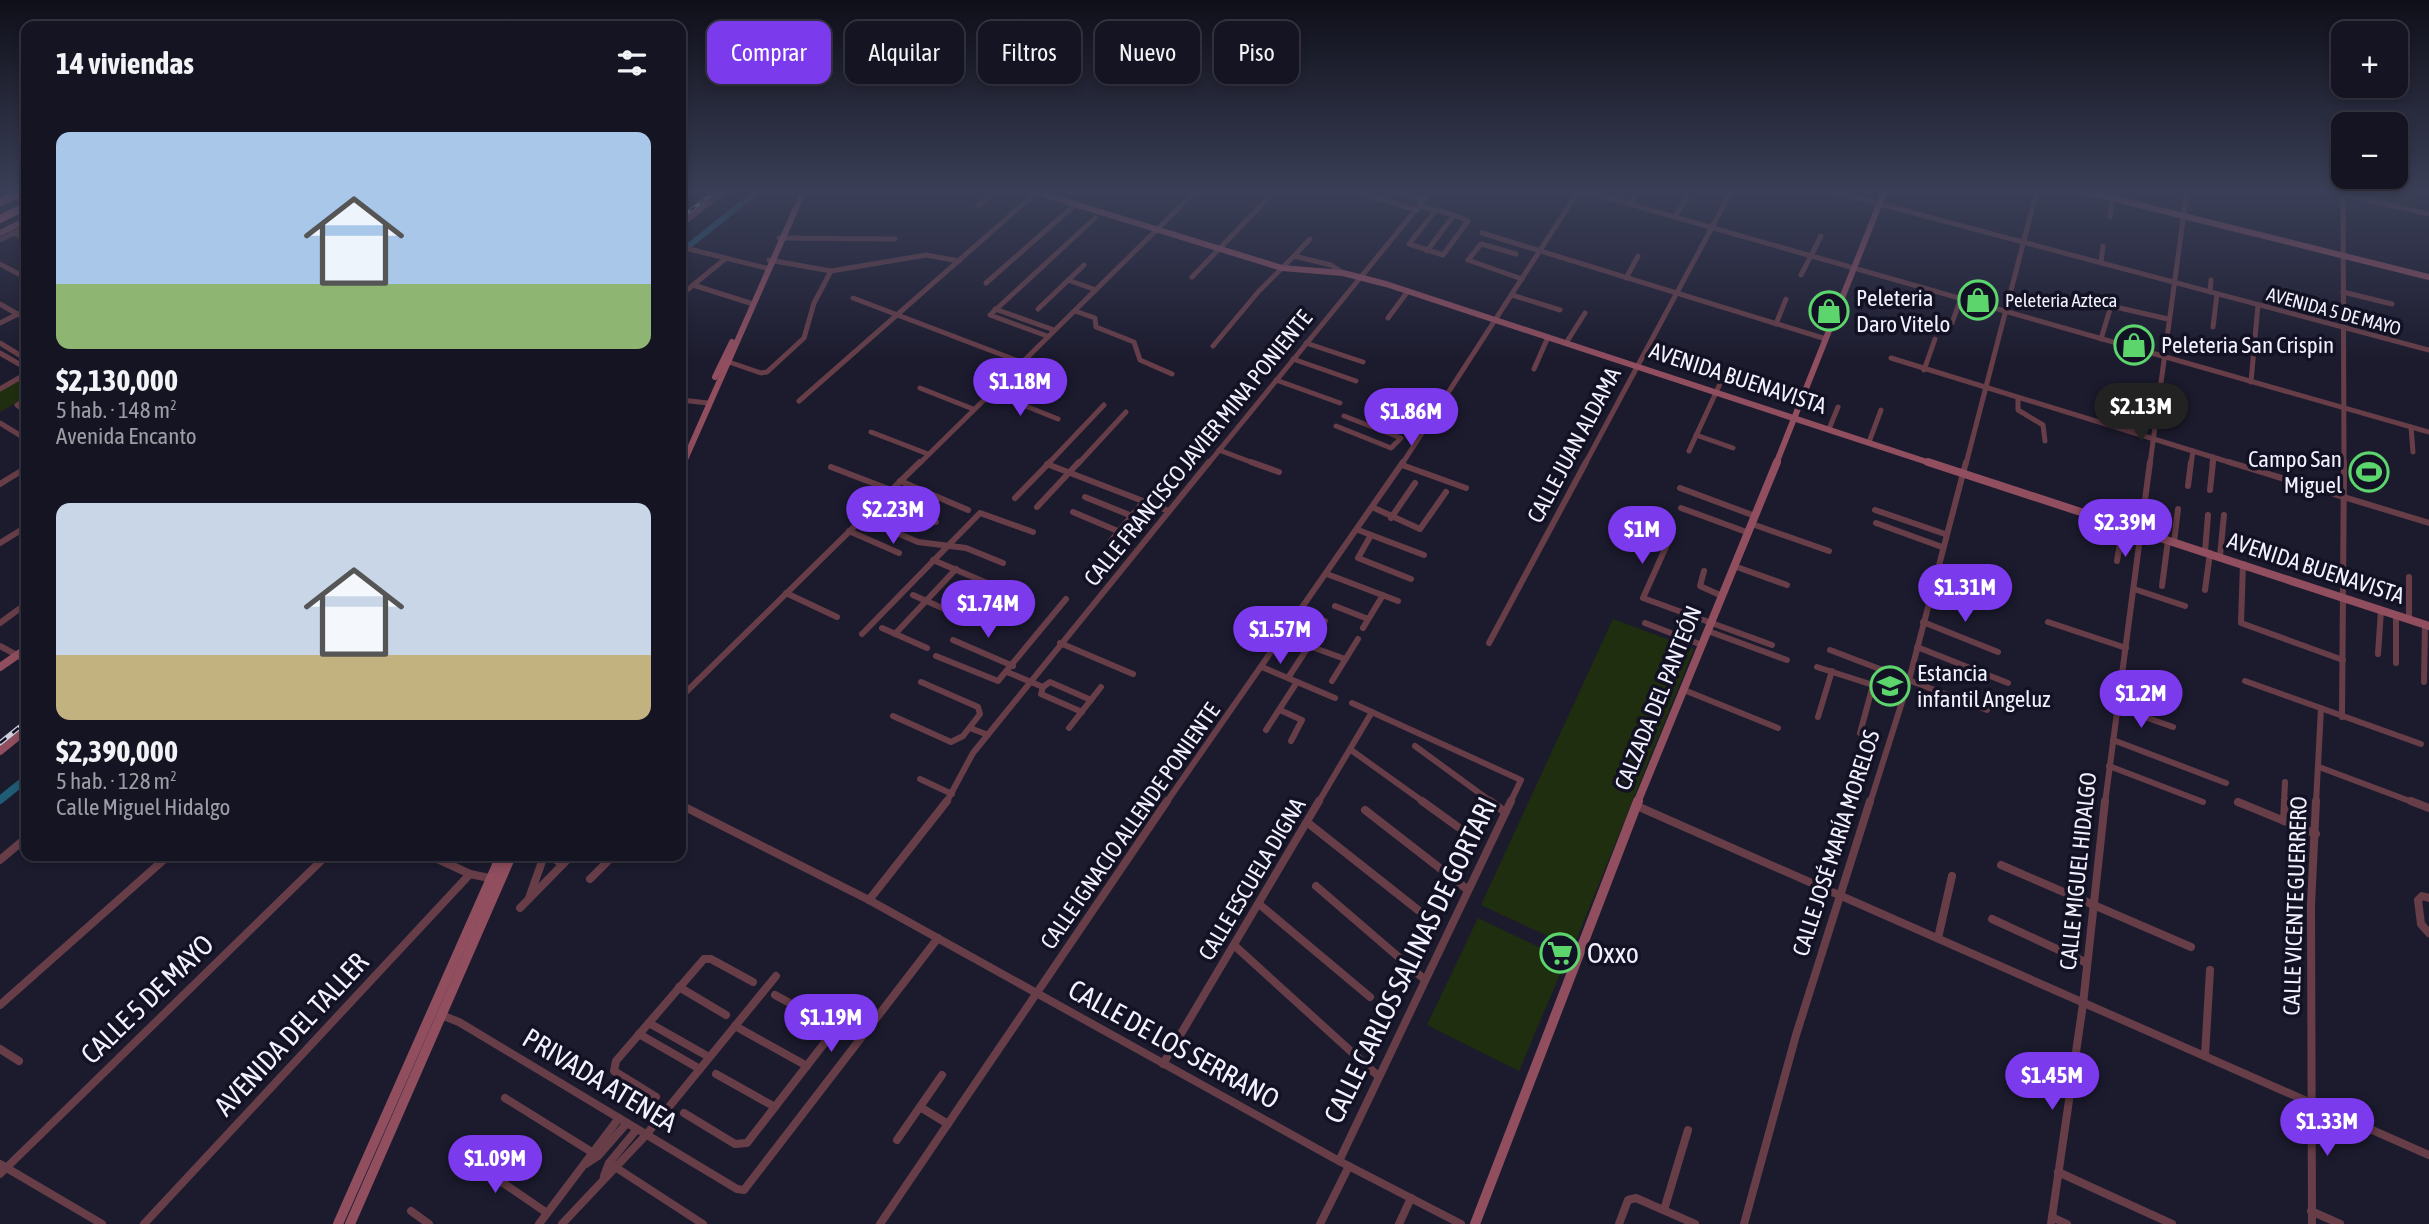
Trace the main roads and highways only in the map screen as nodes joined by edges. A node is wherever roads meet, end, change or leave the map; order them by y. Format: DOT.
graph roads {
  1 [pos="778,247"];
  2 [pos="1217,247"];
  3 [pos="1864,247"];
  4 [pos="2308,247"];
  5 [pos="768,269"];
  6 [pos="2429,277"];
  7 [pos="706,403"];
  8 [pos="1795,418"];
  9 [pos="686,443"];
  10 [pos="686,454"];
  11 [pos="2427,625"];
  12 [pos="21,652"];
  13 [pos="0,667"];
  14 [pos="21,734"];
  15 [pos="0,751"];
  16 [pos="500,861"];
  17 [pos="508,861"];
  18 [pos="496,879"];
  19 [pos="436,1014"];
  20 [pos="338,1224"];
  21 [pos="350,1224"];
  22 [pos="1475,1224"];
  1 -- 5 [label="main road"];
  2 -- 8 [label="main road, AVENIDA BUENAVISTA"];
  3 -- 8 [label="main road, CALZADA DEL PANTEÓN"];
  4 -- 6 [label="main road"];
  5 -- 7 [label="main road"];
  5 -- 7 [label="main road"];
  7 -- 9 [label="main road"];
  7 -- 10 [label="main road"];
  8 -- 11 [label="main road, AVENIDA BUENAVISTA"];
  8 -- 22 [label="main road, CALZADA DEL PANTEÓN"];
  12 -- 13 [label="main road"];
  14 -- 15 [label="main road"];
  16 -- 18 [label="main road"];
  17 -- 18 [label="main road"];
  18 -- 19 [label="main road"];
  19 -- 20 [label="main road"];
  19 -- 21 [label="main road"];
}
